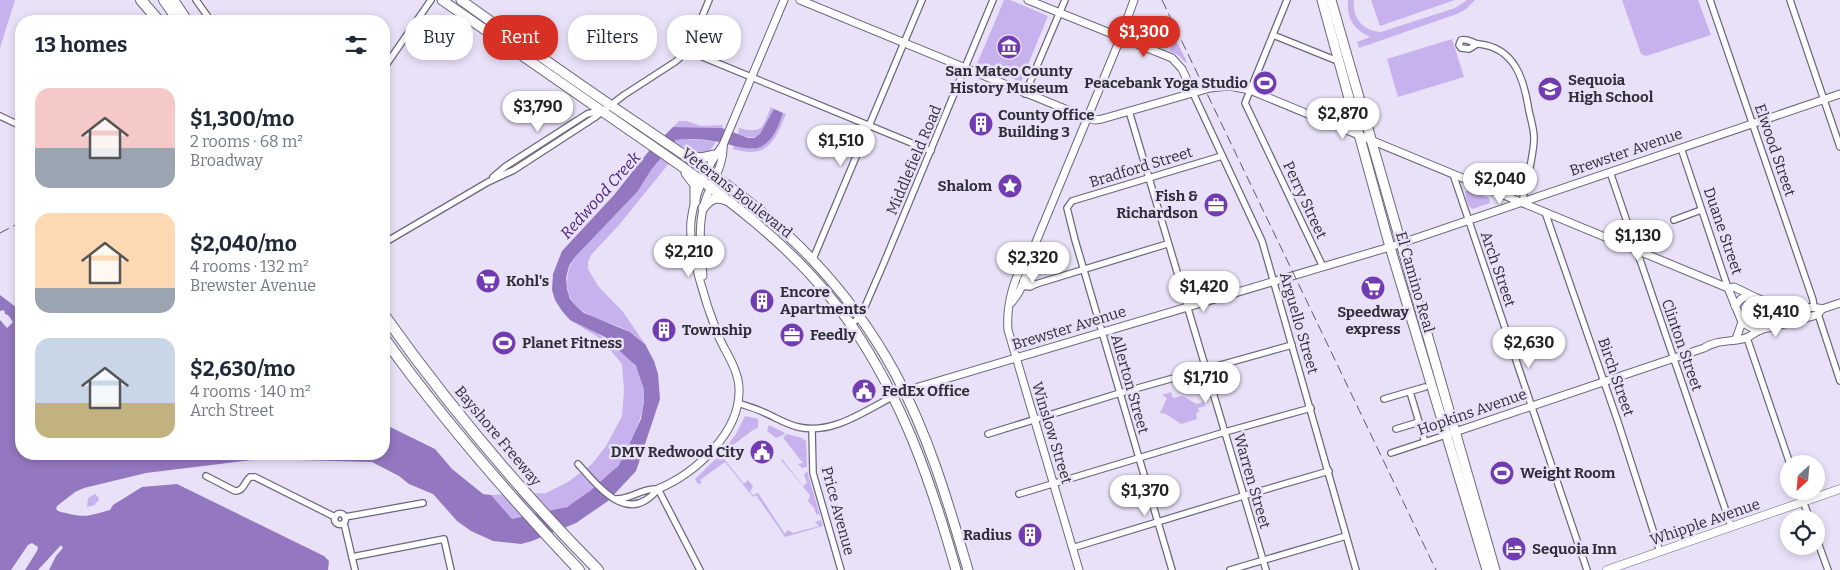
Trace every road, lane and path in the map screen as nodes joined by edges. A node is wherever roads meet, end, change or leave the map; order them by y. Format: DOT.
graph roads {
  1 [pos="141,0"];
  2 [pos="148,0"];
  3 [pos="164,0"];
  4 [pos="173,0"];
  5 [pos="196,0"];
  6 [pos="430,0"];
  7 [pos="442,0"];
  8 [pos="460,0"];
  9 [pos="710,0"];
  10 [pos="784,0"];
  11 [pos="800,0"];
  12 [pos="922,0"];
  13 [pos="993,0"];
  14 [pos="1028,0"];
  15 [pos="1065,0"];
  16 [pos="1134,0"];
  17 [pos="1287,0"];
  18 [pos="1322,0"];
  19 [pos="1331,0"];
  20 [pos="1710,0"];
  21 [pos="1790,0"];
  22 [pos="1059,12"];
  23 [pos="154,15"];
  24 [pos="158,15"];
  25 [pos="175,15"];
  26 [pos="183,15"];
  27 [pos="206,15"];
  28 [pos="704,15"];
  29 [pos="1273,35"];
  30 [pos="1120,36"];
  31 [pos="904,43"];
  32 [pos="1477,44"];
  33 [pos="390,53"];
  34 [pos="678,60"];
  35 [pos="710,60"];
  36 [pos="1340,62"];
  37 [pos="965,69"];
  38 [pos="753,77"];
  39 [pos="1250,90"];
  40 [pos="1193,93"];
  41 [pos="1025,94"];
  42 [pos="1840,94"];
  43 [pos="1824,99"];
  44 [pos="610,104"];
  45 [pos="602,110"];
  46 [pos="1130,111"];
  47 [pos="0,116"];
  48 [pos="1087,118"];
  49 [pos="15,123"];
  50 [pos="1753,124"];
  51 [pos="869,126"];
  52 [pos="1360,135"];
  53 [pos="1371,140"];
  54 [pos="723,145"];
  55 [pos="1840,147"];
  56 [pos="1681,148"];
  57 [pos="931,151"];
  58 [pos="683,154"];
  59 [pos="715,156"];
  60 [pos="1222,156"];
  61 [pos="678,164"];
  62 [pos="1610,172"];
  63 [pos="711,174"];
  64 [pos="1453,174"];
  65 [pos="1150,177"];
  66 [pos="706,184"];
  67 [pos="732,202"];
  68 [pos="1522,202"];
  69 [pos="699,205"];
  70 [pos="1068,205"];
  71 [pos="1701,210"];
  72 [pos="1544,212"];
  73 [pos="1468,220"];
  74 [pos="1674,220"];
  75 [pos="390,239"];
  76 [pos="1400,243"];
  77 [pos="1167,244"];
  78 [pos="1390,247"];
  79 [pos="1637,250"];
  80 [pos="1031,254"];
  81 [pos="794,257"];
  82 [pos="813,259"];
  83 [pos="1323,266"];
  84 [pos="1084,269"];
  85 [pos="813,278"];
  86 [pos="1274,281"];
  87 [pos="1022,283"];
  88 [pos="1728,288"];
  89 [pos="1765,301"];
  90 [pos="1011,303"];
  91 [pos="1840,303"];
  92 [pos="1188,306"];
  93 [pos="1735,306"];
  94 [pos="1785,308"];
  95 [pos="1818,310"];
  96 [pos="860,318"];
  97 [pos="1742,322"];
  98 [pos="390,323"];
  99 [pos="850,324"];
  100 [pos="1761,330"];
  101 [pos="1102,333"];
  102 [pos="1746,338"];
  103 [pos="1733,340"];
  104 [pos="1292,345"];
  105 [pos="390,346"];
  106 [pos="1016,358"];
  107 [pos="1673,358"];
  108 [pos="1206,370"];
  109 [pos="1840,381"];
  110 [pos="1603,382"];
  111 [pos="1425,387"];
  112 [pos="905,391"];
  113 [pos="1410,392"];
  114 [pos="1120,393"];
  115 [pos="893,395"];
  116 [pos="1384,399"];
  117 [pos="738,403"];
  118 [pos="1531,406"];
  119 [pos="1311,408"];
  120 [pos="1034,420"];
  121 [pos="1419,422"];
  122 [pos="1396,428"];
  123 [pos="812,429"];
  124 [pos="1225,432"];
  125 [pos="988,434"];
  126 [pos="1451,434"];
  127 [pos="1426,442"];
  128 [pos="1391,453"];
  129 [pos="1787,455"];
  130 [pos="1138,458"];
  131 [pos="578,464"];
  132 [pos="1328,471"];
  133 [pos="206,476"];
  134 [pos="1054,485"];
  135 [pos="658,489"];
  136 [pos="1840,489"];
  137 [pos="1019,494"];
  138 [pos="1242,496"];
  139 [pos="614,498"];
  140 [pos="1802,500"];
  141 [pos="423,503"];
  142 [pos="1803,503"];
  143 [pos="1806,510"];
  144 [pos="345,520"];
  145 [pos="1157,522"];
  146 [pos="1731,526"];
  147 [pos="1346,536"];
  148 [pos="949,543"];
  149 [pos="1072,548"];
  150 [pos="1660,552"];
  151 [pos="1823,555"];
  152 [pos="352,557"];
  153 [pos="1263,560"];
  154 [pos="355,570"];
  155 [pos="451,570"];
  156 [pos="579,570"];
  157 [pos="598,570"];
  158 [pos="700,570"];
  159 [pos="841,570"];
  160 [pos="956,570"];
  161 [pos="966,570"];
  162 [pos="1079,570"];
  163 [pos="1172,570"];
  164 [pos="1230,570"];
  165 [pos="1266,570"];
  166 [pos="1356,570"];
  167 [pos="1487,570"];
  168 [pos="1495,570"];
  169 [pos="1587,570"];
  170 [pos="1607,570"];
  171 [pos="1828,570"];
  1 -- 23 [label="highway"];
  2 -- 24 [label="highway"];
  3 -- 25 [label="highway"];
  4 -- 26 [label="highway"];
  5 -- 27 [label="street"];
  6 -- 33 [label="street"];
  7 -- 45 [label="main road, Veterans Boulevard"];
  8 -- 44 [label="main road, Veterans Boulevard"];
  9 -- 28 [label="street"];
  10 -- 38 [label="street"];
  11 -- 31 [label="street"];
  12 -- 31 [label="street"];
  13 -- 37 [label="street, Middlefield Road"];
  14 -- 22 [label="street"];
  15 -- 22 [label="street"];
  16 -- 30 [label="street, Winslow Street"];
  17 -- 29 [label="street"];
  18 -- 36 [label="main road, El Camino Real"];
  19 -- 53 [label="main road, El Camino Real"];
  20 -- 50 [label="street, Elwood Street"];
  21 -- 43 [label="street"];
  22 -- 30 [label="street"];
  22 -- 41 [label="street"];
  29 -- 36 [label="street"];
  29 -- 39 [label="street"];
  30 -- 40 [label="street"];
  30 -- 48 [label="street, Winslow Street"];
  31 -- 37 [label="street"];
  31 -- 51 [label="street"];
  32 -- 68 [label="street"];
  34 -- 44 [label="street"];
  35 -- 38 [label="street"];
  36 -- 52 [label="main road, El Camino Real"];
  37 -- 41 [label="street"];
  37 -- 57 [label="street, Middlefield Road"];
  38 -- 51 [label="street"];
  38 -- 54 [label="street"];
  39 -- 40 [label="street"];
  39 -- 52 [label="street"];
  39 -- 83 [label="street, Perry Street"];
  40 -- 46 [label="street"];
  40 -- 60 [label="street, Arguello Street"];
  41 -- 48 [label="street"];
  42 -- 43 [label="street, Brewster Avenue"];
  43 -- 50 [label="street, Brewster Avenue"];
  43 -- 55 [label="street"];
  44 -- 45 [label="street"];
  44 -- 58 [label="main road, Veterans Boulevard"];
  45 -- 61 [label="main road, Veterans Boulevard"];
  45 -- 75 [label="street"];
  46 -- 48 [label="street"];
  46 -- 65 [label="street, Warren Street"];
  47 -- 49 [label="street"];
  48 -- 80 [label="street, Winslow Street"];
  50 -- 56 [label="street, Brewster Avenue"];
  50 -- 95 [label="street, Elwood Street"];
  51 -- 57 [label="street"];
  51 -- 82 [label="street"];
  52 -- 53 [label="street"];
  52 -- 78 [label="main road, El Camino Real"];
  53 -- 64 [label="street"];
  53 -- 76 [label="main road, El Camino Real"];
  54 -- 59 [label="street"];
  54 -- 63 [label="street"];
  56 -- 62 [label="street, Brewster Avenue"];
  56 -- 71 [label="street, Duane Street"];
  57 -- 96 [label="street, Middlefield Road"];
  58 -- 59 [label="main road"];
  58 -- 63 [label="main road, Veterans Boulevard"];
  59 -- 63 [label="street"];
  60 -- 65 [label="street, Bradford Street"];
  60 -- 86 [label="street, Arguello Street"];
  61 -- 66 [label="main road, Veterans Boulevard"];
  61 -- 69 [label="main road"];
  62 -- 68 [label="street, Brewster Avenue"];
  62 -- 79 [label="street, Clinton Street"];
  63 -- 66 [label="street"];
  63 -- 82 [label="main road, Veterans Boulevard"];
  64 -- 68 [label="street"];
  64 -- 73 [label="street, Arch Street"];
  65 -- 70 [label="street, Bradford Street"];
  65 -- 77 [label="street, Warren Street"];
  66 -- 67 [label="main road, Veterans Boulevard"];
  66 -- 69 [label="street"];
  67 -- 69 [label="main road"];
  67 -- 81 [label="main road, Veterans Boulevard"];
  68 -- 72 [label="street"];
  68 -- 73 [label="street, Brewster Avenue"];
  69 -- 117 [label="street"];
  70 -- 84 [label="street, Allerton Street"];
  71 -- 74 [label="street"];
  71 -- 88 [label="street, Duane Street"];
  72 -- 79 [label="street"];
  72 -- 110 [label="street, Birch Street"];
  73 -- 76 [label="street, Brewster Avenue"];
  73 -- 118 [label="street, Arch Street"];
  76 -- 78 [label="street, Brewster Avenue"];
  76 -- 126 [label="main road, El Camino Real"];
  77 -- 84 [label="street"];
  77 -- 92 [label="street, Warren Street"];
  78 -- 83 [label="street, Brewster Avenue"];
  78 -- 126 [label="main road, El Camino Real"];
  79 -- 88 [label="street"];
  79 -- 107 [label="street, Clinton Street"];
  80 -- 87 [label="street, Winslow Street"];
  80 -- 90 [label="street, Winslow Street"];
  81 -- 82 [label="main road"];
  81 -- 85 [label="main road, Veterans Boulevard"];
  82 -- 85 [label="main road"];
  82 -- 96 [label="main road, Veterans Boulevard"];
  83 -- 86 [label="street, Brewster Avenue"];
  84 -- 87 [label="street"];
  84 -- 101 [label="street, Allerton Street"];
  85 -- 99 [label="main road, Veterans Boulevard"];
  86 -- 92 [label="street, Brewster Avenue"];
  86 -- 104 [label="street, Arguello Street"];
  87 -- 90 [label="street, Winslow Street"];
  88 -- 89 [label="street"];
  88 -- 93 [label="street, Duane Street"];
  89 -- 93 [label="street"];
  89 -- 94 [label="street"];
  90 -- 106 [label="street, Winslow Street"];
  91 -- 95 [label="street"];
  92 -- 101 [label="street, Brewster Avenue"];
  92 -- 108 [label="street, Warren Street"];
  93 -- 97 [label="street, Duane Street"];
  94 -- 95 [label="street"];
  94 -- 100 [label="street, Hopkins Avenue"];
  95 -- 100 [label="street, Hopkins Avenue"];
  95 -- 109 [label="street, Elwood Street"];
  96 -- 99 [label="street"];
  96 -- 112 [label="main road, Veterans Boulevard"];
  97 -- 100 [label="street"];
  97 -- 103 [label="street"];
  98 -- 157 [label="highway, Bayshore Freeway"];
  99 -- 115 [label="main road, Veterans Boulevard"];
  100 -- 102 [label="street, Hopkins Avenue"];
  101 -- 106 [label="street, Brewster Avenue"];
  101 -- 114 [label="street, Allerton Street"];
  102 -- 103 [label="street, Hopkins Avenue"];
  102 -- 129 [label="street"];
  103 -- 107 [label="street, Hopkins Avenue"];
  104 -- 108 [label="street"];
  104 -- 119 [label="street, Arguello Street"];
  105 -- 156 [label="highway, Bayshore Freeway"];
  106 -- 112 [label="street, Brewster Avenue"];
  106 -- 120 [label="street, Winslow Street"];
  107 -- 110 [label="street, Hopkins Avenue"];
  107 -- 146 [label="street, Clinton Street"];
  108 -- 114 [label="street"];
  108 -- 124 [label="street, Warren Street"];
  110 -- 118 [label="street, Hopkins Avenue"];
  110 -- 150 [label="street, Birch Street"];
  111 -- 113 [label="street"];
  112 -- 115 [label="street, Brewster Avenue"];
  112 -- 161 [label="main road, Veterans Boulevard"];
  113 -- 116 [label="street"];
  113 -- 121 [label="street"];
  114 -- 120 [label="street"];
  114 -- 130 [label="street, Allerton Street"];
  115 -- 123 [label="street, Brewster Avenue"];
  115 -- 148 [label="main road, Veterans Boulevard"];
  117 -- 123 [label="street, Brewster Avenue"];
  117 -- 135 [label="street"];
  118 -- 126 [label="street, Hopkins Avenue"];
  118 -- 169 [label="street, Arch Street"];
  119 -- 124 [label="street"];
  119 -- 132 [label="street, Arguello Street"];
  120 -- 125 [label="street"];
  120 -- 134 [label="street, Winslow Street"];
  121 -- 122 [label="street"];
  121 -- 127 [label="street"];
  123 -- 159 [label="street, Price Avenue"];
  124 -- 130 [label="street"];
  124 -- 138 [label="street, Warren Street"];
  126 -- 127 [label="street, Hopkins Avenue"];
  126 -- 167 [label="main road, El Camino Real"];
  126 -- 168 [label="main road, El Camino Real"];
  127 -- 128 [label="street, Hopkins Avenue"];
  130 -- 134 [label="street"];
  130 -- 145 [label="street, Allerton Street"];
  131 -- 139 [label="street"];
  132 -- 138 [label="street"];
  132 -- 147 [label="street, Arguello Street"];
  133 -- 144 [label="street"];
  134 -- 137 [label="street"];
  134 -- 149 [label="street, Winslow Street"];
  135 -- 139 [label="street"];
  135 -- 139 [label="street"];
  135 -- 158 [label="street"];
  136 -- 142 [label="main road, Whipple Avenue"];
  138 -- 145 [label="street"];
  138 -- 153 [label="street, Warren Street"];
  140 -- 142 [label="street"];
  141 -- 144 [label="street"];
  142 -- 143 [label="street"];
  142 -- 146 [label="main road, Whipple Avenue"];
  144 -- 152 [label="street"];
  145 -- 149 [label="street"];
  145 -- 163 [label="street, Allerton Street"];
  146 -- 150 [label="main road, Whipple Avenue"];
  147 -- 153 [label="street"];
  147 -- 166 [label="street, Arguello Street"];
  148 -- 160 [label="main road, Veterans Boulevard"];
  148 -- 161 [label="main road"];
  149 -- 162 [label="street, Winslow Street"];
  150 -- 170 [label="main road, Whipple Avenue"];
  151 -- 171 [label="street"];
  152 -- 154 [label="street"];
  152 -- 155 [label="street"];
  153 -- 164 [label="street"];
  153 -- 165 [label="street, Warren Street"];
}
